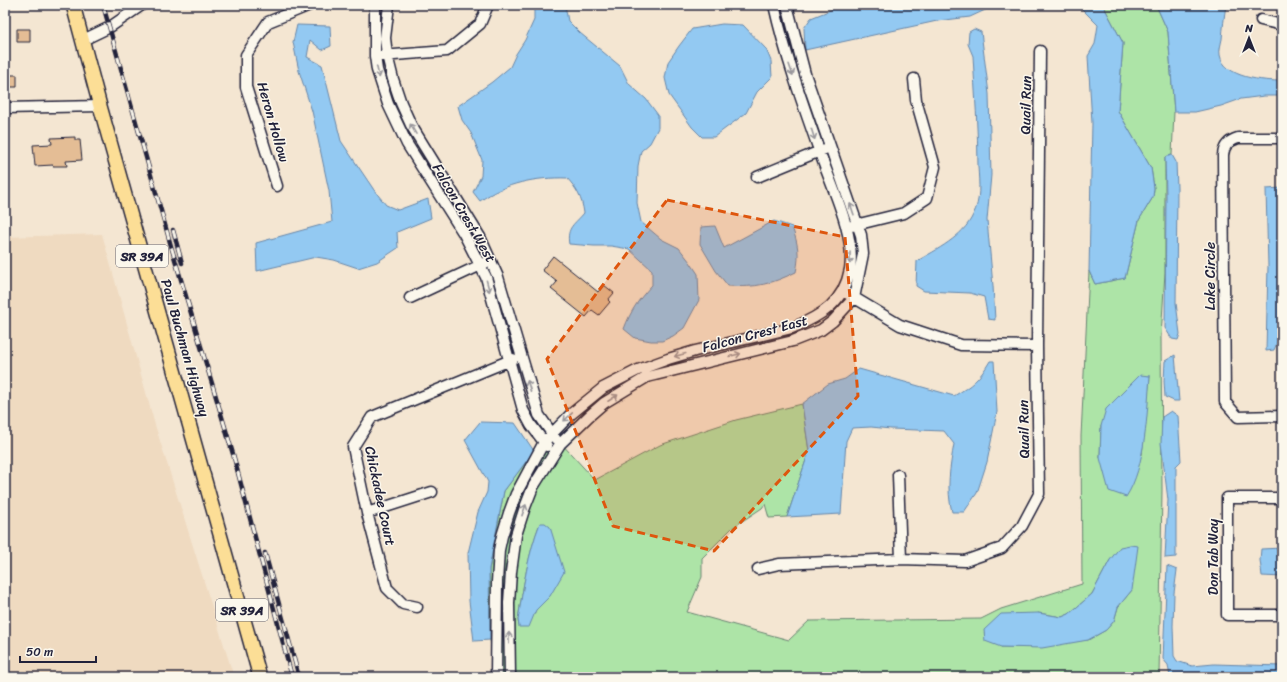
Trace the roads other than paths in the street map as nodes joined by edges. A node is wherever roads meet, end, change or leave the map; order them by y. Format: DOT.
graph roads {
  1 [pos="73,5"];
  2 [pos="142,5"];
  3 [pos="310,5"];
  4 [pos="375,5"];
  5 [pos="389,5"];
  6 [pos="488,5"];
  7 [pos="774,5"];
  8 [pos="787,5"];
  9 [pos="1262,20"];
  10 [pos="1282,25"];
  11 [pos="83,40"];
  12 [pos="796,40"];
  13 [pos="783,44"];
  14 [pos="1040,51"];
  15 [pos="387,55"];
  16 [pos="375,56"];
  17 [pos="914,79"];
  18 [pos="100,106"];
  19 [pos="5,108"];
  20 [pos="1282,138"];
  21 [pos="831,146"];
  22 [pos="425,149"];
  23 [pos="819,151"];
  24 [pos="415,157"];
  25 [pos="756,177"];
  26 [pos="277,186"];
  27 [pos="858,224"];
  28 [pos="847,227"];
  29 [pos="491,261"];
  30 [pos="479,265"];
  31 [pos="843,291"];
  32 [pos="410,298"];
  33 [pos="854,298"];
  34 [pos="756,337"];
  35 [pos="1037,346"];
  36 [pos="759,349"];
  37 [pos="521,356"];
  38 [pos="508,360"];
  39 [pos="1282,416"];
  40 [pos="552,433"];
  41 [pos="544,442"];
  42 [pos="557,448"];
  43 [pos="898,475"];
  44 [pos="432,492"];
  45 [pos="1282,498"];
  46 [pos="368,513"];
  47 [pos="901,559"];
  48 [pos="758,569"];
  49 [pos="498,570"];
  50 [pos="511,572"];
  51 [pos="418,607"];
  52 [pos="1282,615"];
  53 [pos="260,677"];
  54 [pos="496,677"];
  55 [pos="510,677"];
  1 -- 11 [label="main road, Paul Buchman Highway / SR 39A"];
  2 -- 11 [label="street"];
  3 -- 26 [label="street, Heron Hollow"];
  4 -- 16 [label="street, Falcon Crest West"];
  5 -- 15 [label="street"];
  6 -- 15 [label="street"];
  7 -- 13 [label="street, Falcon Crest East"];
  8 -- 12 [label="street"];
  9 -- 10 [label="street"];
  11 -- 18 [label="main road, Paul Buchman Highway / SR 39A"];
  12 -- 13 [label="street"];
  12 -- 21 [label="street"];
  13 -- 23 [label="street, Falcon Crest East, one-way"];
  14 -- 35 [label="street, Quail Run"];
  15 -- 16 [label="street"];
  22 -- 15 [label="street, one-way"];
  16 -- 24 [label="street, Falcon Crest West, one-way"];
  17 -- 27 [label="street"];
  18 -- 19 [label="street"];
  18 -- 53 [label="main road, Paul Buchman Highway / SR 39A"];
  20 -- 39 [label="street, Lake Circle"];
  21 -- 23 [label="street"];
  27 -- 21 [label="street, one-way"];
  22 -- 24 [label="street"];
  22 -- 29 [label="street"];
  23 -- 25 [label="street"];
  23 -- 28 [label="street, Falcon Crest East"];
  24 -- 30 [label="street, Falcon Crest West"];
  27 -- 28 [label="street"];
  27 -- 33 [label="street"];
  28 -- 31 [label="street, Falcon Crest East, one-way"];
  29 -- 30 [label="street"];
  29 -- 37 [label="street"];
  30 -- 32 [label="street"];
  30 -- 38 [label="street, Falcon Crest West, one-way"];
  31 -- 33 [label="street"];
  31 -- 34 [label="street, Falcon Crest East"];
  33 -- 35 [label="street"];
  33 -- 36 [label="street, Falcon Crest East"];
  34 -- 36 [label="street"];
  34 -- 40 [label="street, Falcon Crest East, one-way"];
  35 -- 47 [label="street, Quail Run"];
  42 -- 36 [label="street, Falcon Crest East, one-way"];
  37 -- 38 [label="street, Chickadee Court"];
  40 -- 37 [label="street, one-way"];
  38 -- 41 [label="street, Falcon Crest West"];
  38 -- 46 [label="street, Chickadee Court"];
  40 -- 41 [label="street, Falcon Crest East"];
  40 -- 42 [label="street"];
  41 -- 42 [label="street, Falcon Crest West"];
  41 -- 49 [label="street, Falcon Crest East"];
  50 -- 42 [label="street, Falcon Crest East, one-way"];
  43 -- 47 [label="street"];
  44 -- 46 [label="street"];
  45 -- 52 [label="street, Don Tab Way"];
  46 -- 51 [label="street, Chickadee Court"];
  47 -- 48 [label="street, Quail Run"];
  49 -- 50 [label="street"];
  49 -- 54 [label="street, Falcon Crest East"];
  55 -- 50 [label="street, Falcon Crest East, one-way"];
}
